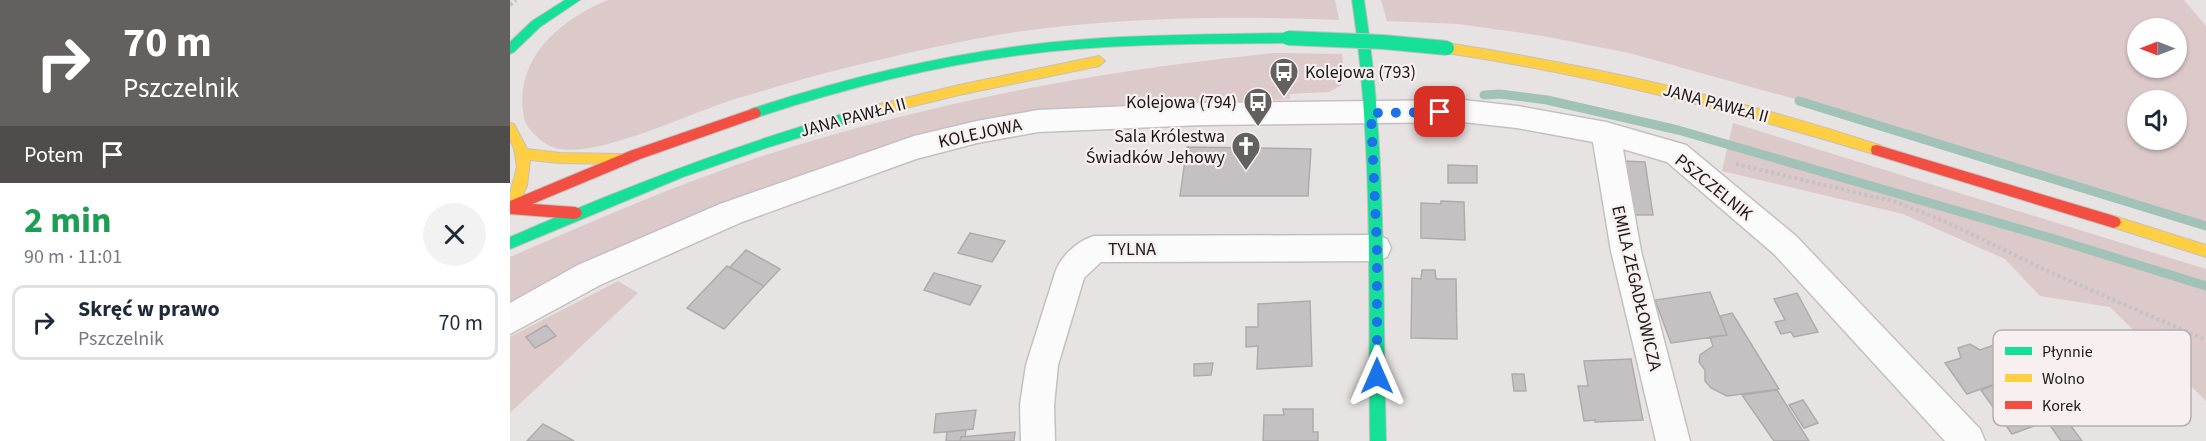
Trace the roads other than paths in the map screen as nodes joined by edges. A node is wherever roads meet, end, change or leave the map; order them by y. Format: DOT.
graph roads {
  1 [pos="574,0"];
  2 [pos="1358,0"];
  3 [pos="1210,41"];
  4 [pos="510,49"];
  5 [pos="1371,113"];
  6 [pos="510,129"];
  7 [pos="1606,133"];
  8 [pos="525,154"];
  9 [pos="624,159"];
  10 [pos="510,207"];
  11 [pos="575,213"];
  12 [pos="510,243"];
  13 [pos="1377,248"];
  14 [pos="2206,250"];
  15 [pos="510,319"];
  16 [pos="1038,441"];
  17 [pos="1378,441"];
  18 [pos="1673,441"];
  19 [pos="1968,441"];
  1 -- 4 [label="main road"];
  2 -- 5 [label="main road"];
  3 -- 9 [label="main road, JANA PAWŁA II"];
  3 -- 11 [label="main road, JANA PAWŁA II"];
  3 -- 14 [label="main road, JANA PAWŁA II, bridge"];
  5 -- 7 [label="street, PSZCZELNIK"];
  5 -- 13 [label="main road"];
  5 -- 15 [label="street, KOLEJOWA"];
  6 -- 8 [label="main road"];
  7 -- 18 [label="street, EMILA ZEGADŁOWICZA"];
  7 -- 19 [label="street, PSZCZELNIK"];
  8 -- 9 [label="main road"];
  8 -- 10 [label="main road"];
  9 -- 10 [label="main road, JANA PAWŁA II"];
  10 -- 11 [label="main road"];
  11 -- 12 [label="main road, JANA PAWŁA II"];
  13 -- 16 [label="street, TYLNA"];
  13 -- 17 [label="main road"];
}
